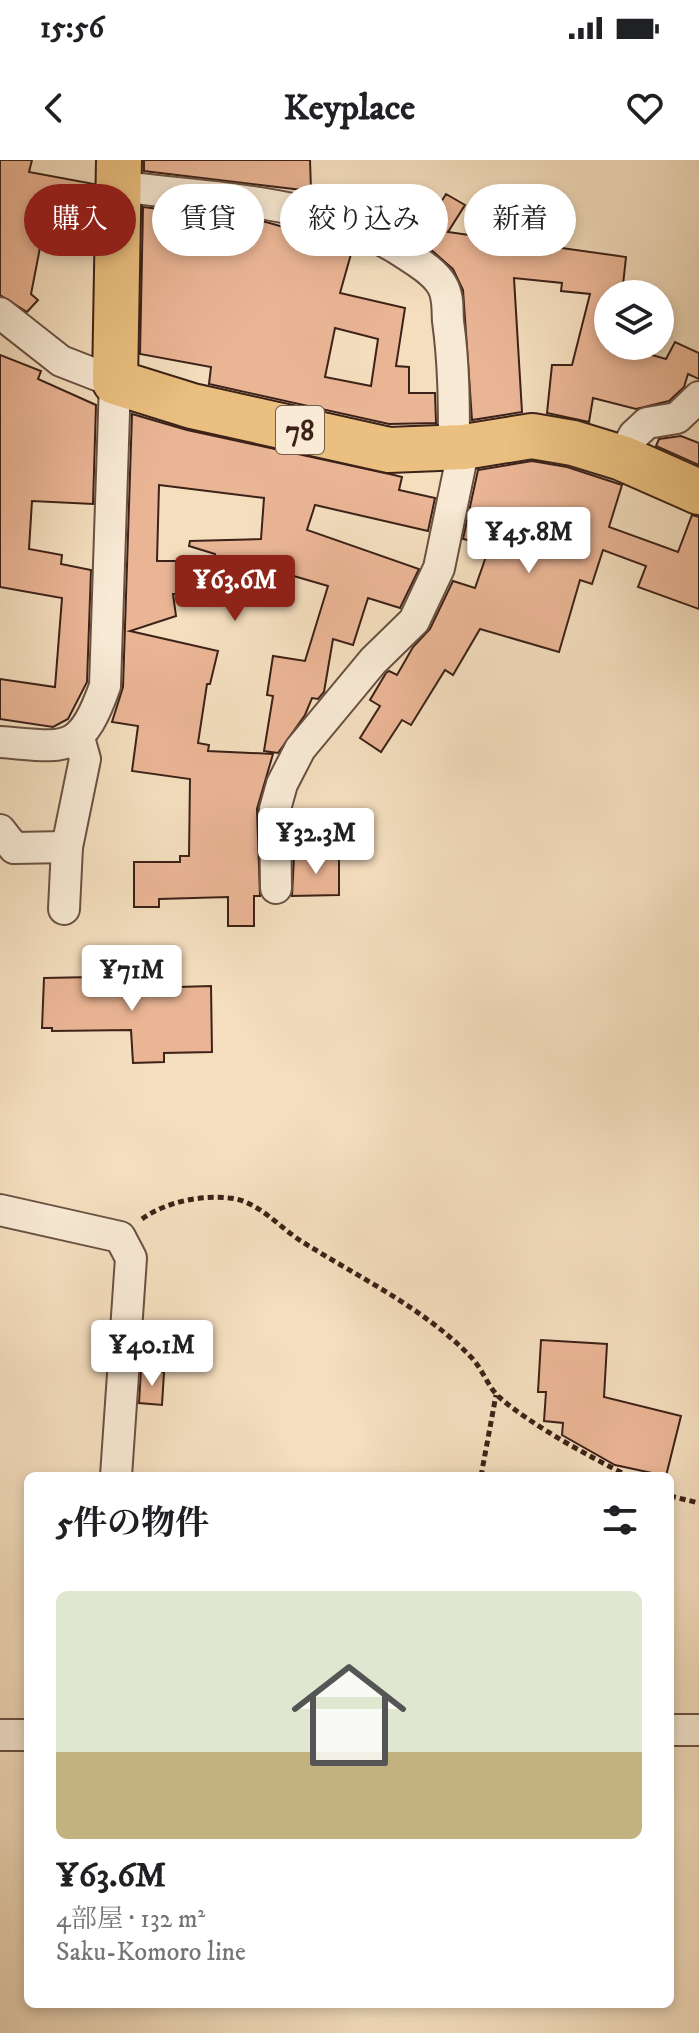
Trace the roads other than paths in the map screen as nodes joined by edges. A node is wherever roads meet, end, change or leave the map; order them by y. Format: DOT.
graph roads {
  1 [pos="119,173"];
  2 [pos="0,313"];
  3 [pos="115,382"];
  4 [pos="699,397"];
  5 [pos="459,448"];
  6 [pos="622,458"];
  7 [pos="699,492"];
  8 [pos="79,738"];
  9 [pos="0,742"];
  10 [pos="0,830"];
  11 [pos="67,847"];
  12 [pos="276,888"];
  13 [pos="64,909"];
  14 [pos="0,1210"];
  15 [pos="116,1472"];
  16 [pos="674,1730"];
  17 [pos="699,1730"];
  18 [pos="0,1735"];
  19 [pos="24,1735"];
  1 -- 3 [label="main road"];
  1 -- 5 [label="street"];
  2 -- 3 [label="street"];
  3 -- 5 [label="main road, 78"];
  3 -- 8 [label="street"];
  4 -- 6 [label="street"];
  5 -- 6 [label="main road, 78"];
  5 -- 12 [label="street"];
  6 -- 7 [label="main road, 78"];
  8 -- 9 [label="street"];
  8 -- 11 [label="street"];
  10 -- 11 [label="street"];
  11 -- 13 [label="street"];
  14 -- 15 [label="street"];
  16 -- 17 [label="street"];
  18 -- 19 [label="street"];
}
